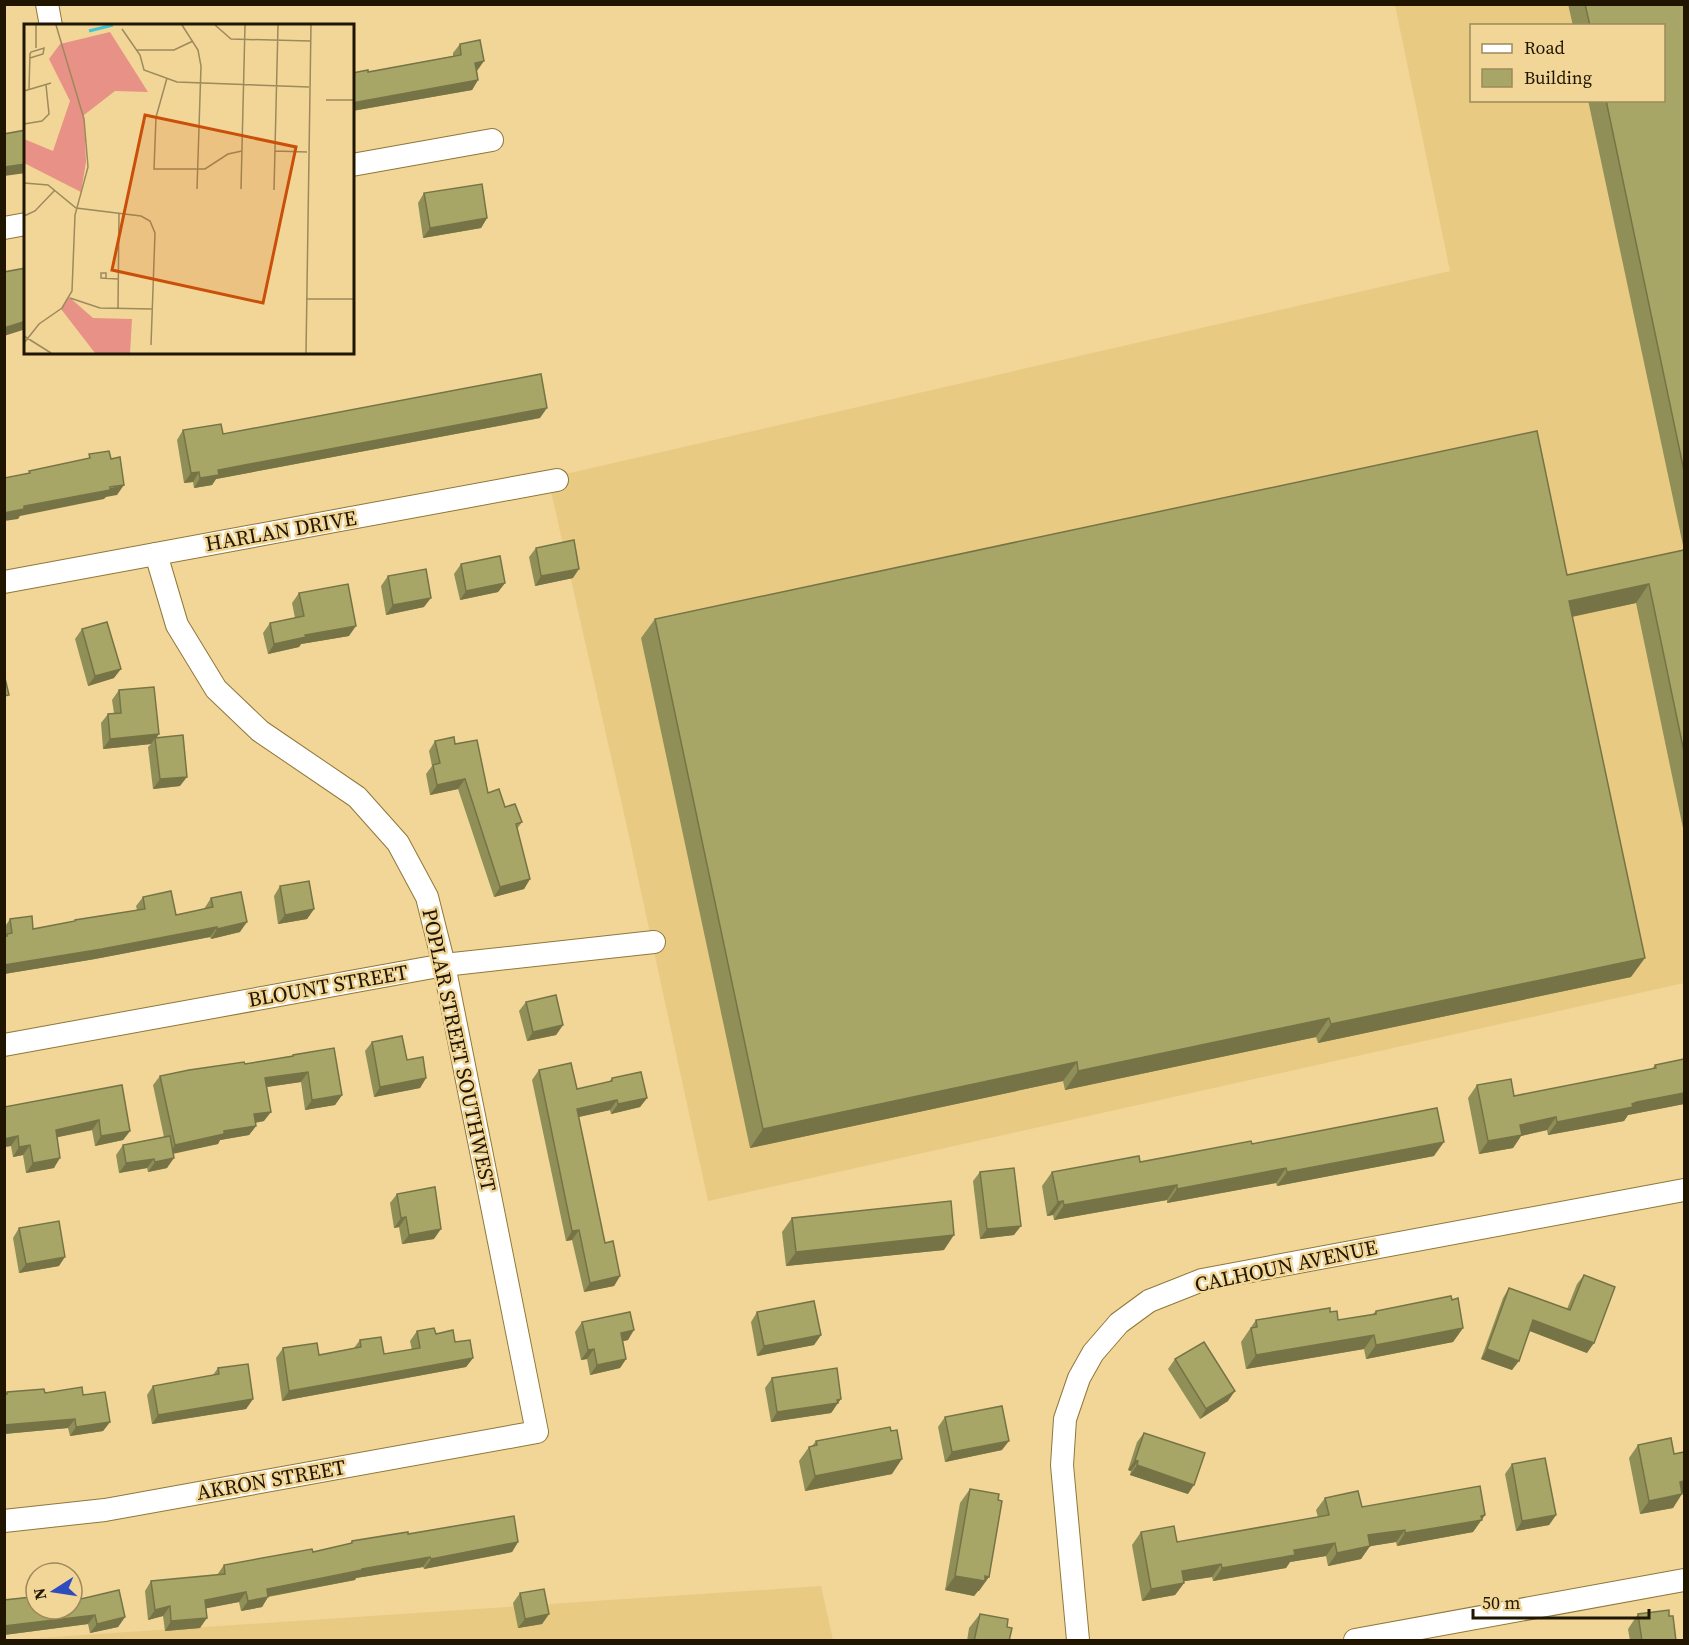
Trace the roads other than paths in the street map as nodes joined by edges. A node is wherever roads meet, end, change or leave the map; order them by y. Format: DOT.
graph roads {
  1 [pos="47,4"];
  2 [pos="51,24"];
  3 [pos="492,140"];
  4 [pos="354,165"];
  5 [pos="24,224"];
  6 [pos="4,228"];
  7 [pos="557,480"];
  8 [pos="156,554"];
  9 [pos="4,582"];
  10 [pos="654,942"];
  11 [pos="444,965"];
  12 [pos="4,1045"];
  13 [pos="1684,1190"];
  14 [pos="537,1432"];
  15 [pos="4,1521"];
  16 [pos="1684,1580"];
  17 [pos="1078,1641"];
  18 [pos="1355,1641"];
  1 -- 2 [label="street"];
  3 -- 4 [label="street"];
  5 -- 6 [label="street"];
  7 -- 8 [label="street, HARLAN DRIVE"];
  8 -- 9 [label="street, HARLAN DRIVE"];
  8 -- 11 [label="street, POPLAR STREET SOUTHWEST"];
  10 -- 11 [label="street, BLOUNT STREET"];
  11 -- 12 [label="street, BLOUNT STREET"];
  11 -- 14 [label="street, POPLAR STREET SOUTHWEST"];
  13 -- 17 [label="street, CALHOUN AVENUE"];
  14 -- 15 [label="street, AKRON STREET"];
  16 -- 18 [label="street"];
}
